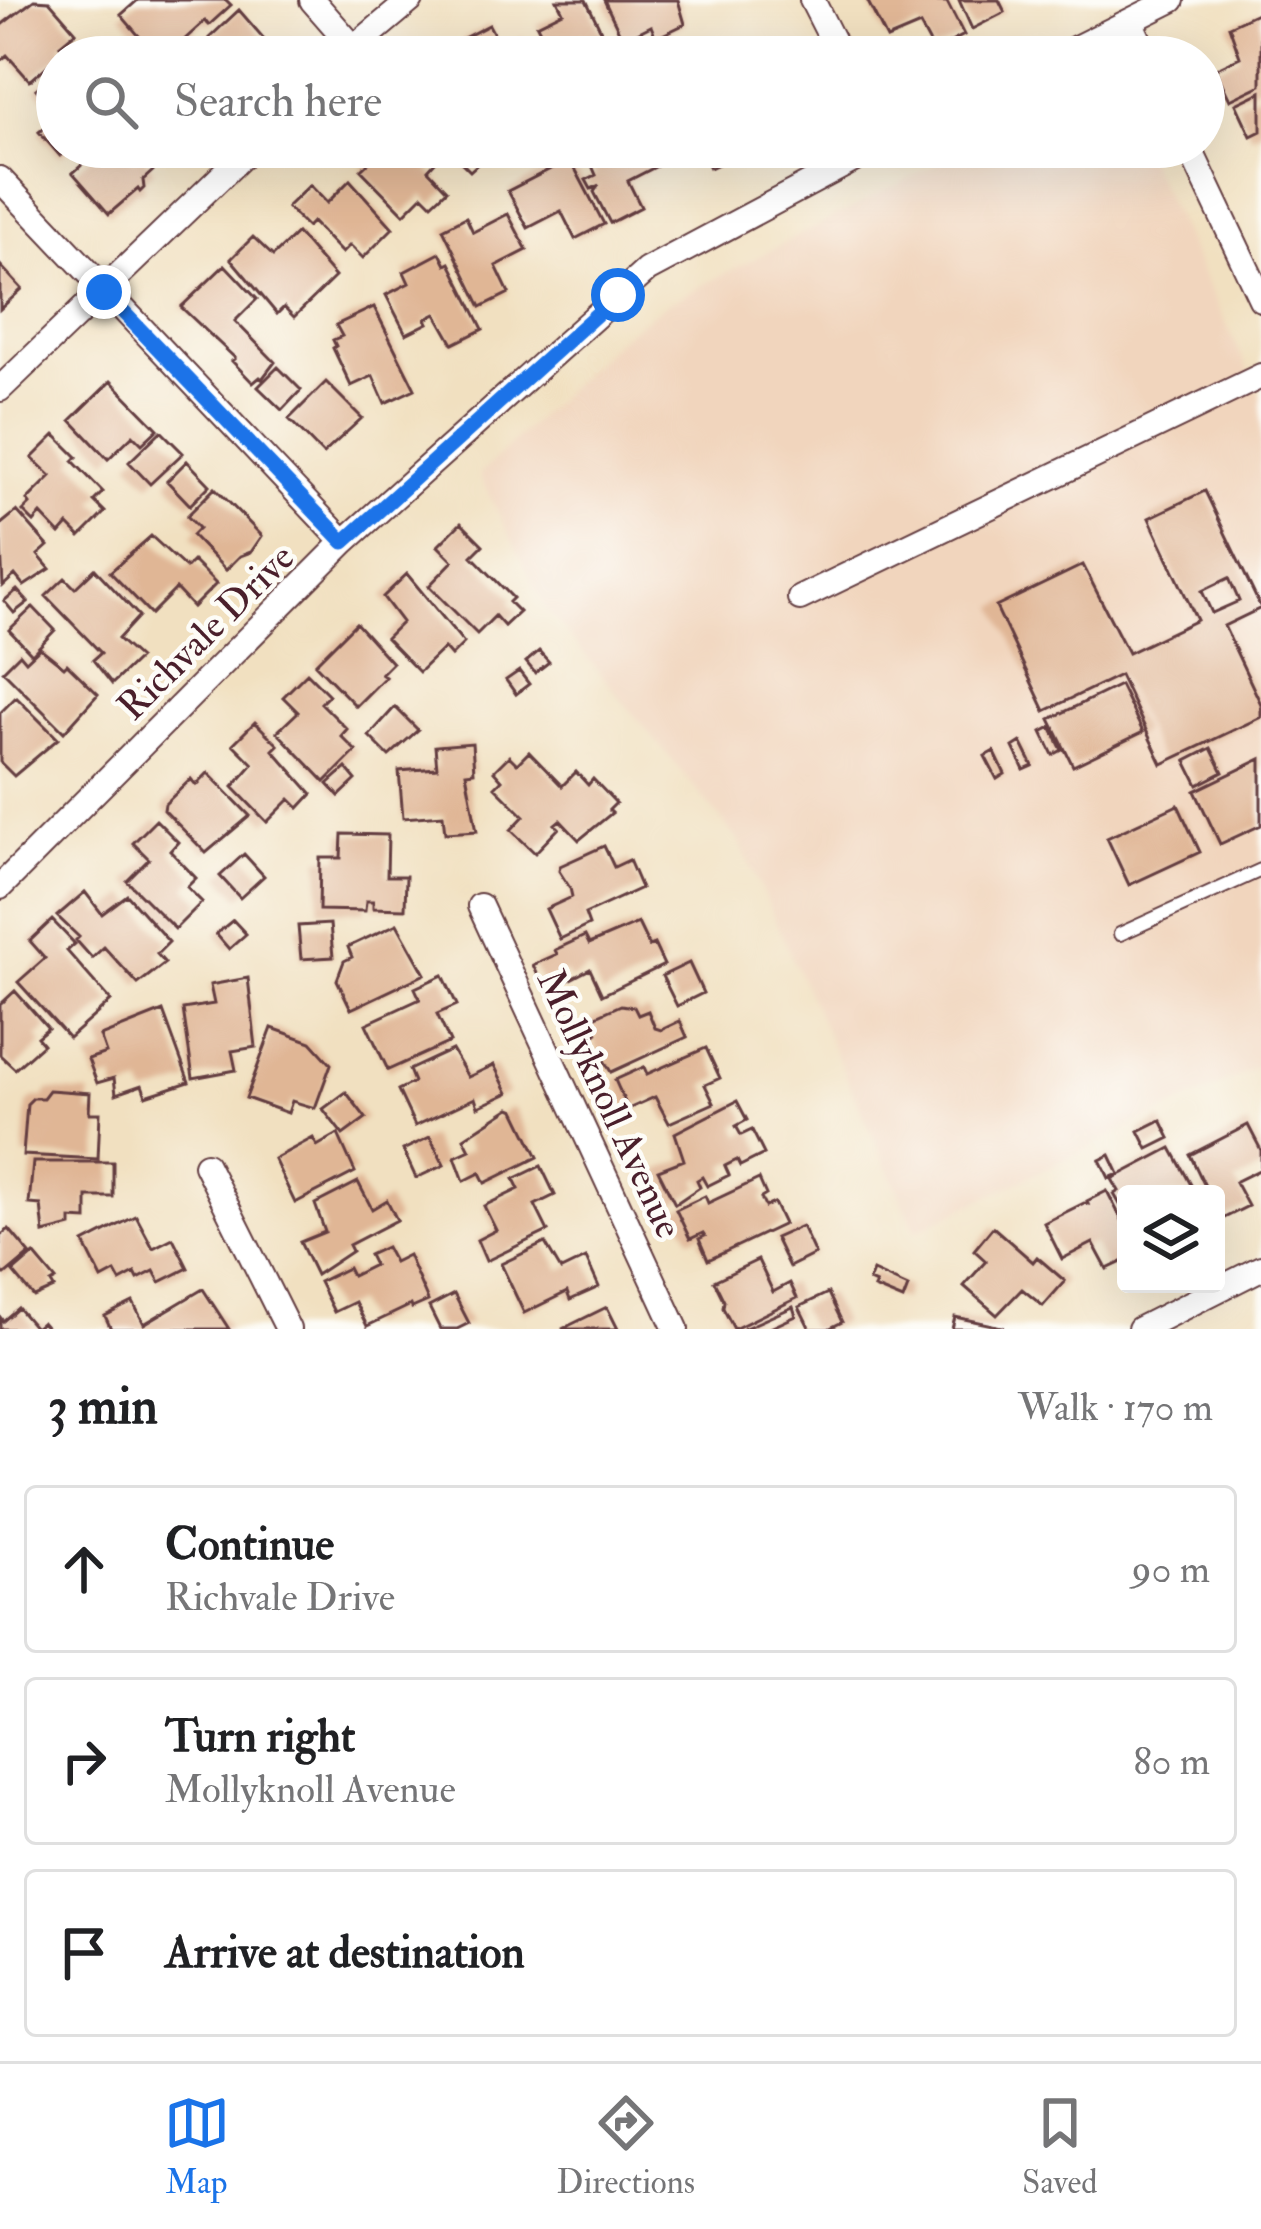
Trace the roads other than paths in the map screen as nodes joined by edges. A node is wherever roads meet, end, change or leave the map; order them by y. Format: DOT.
graph roads {
  1 [pos="312,0"];
  2 [pos="411,0"];
  3 [pos="812,0"];
  4 [pos="1172,0"];
  5 [pos="1130,21"];
  6 [pos="337,36"];
  7 [pos="367,36"];
  8 [pos="830,36"];
  9 [pos="1100,36"];
  10 [pos="1137,36"];
  11 [pos="231,168"];
  12 [pos="838,168"];
  13 [pos="1199,168"];
  14 [pos="0,179"];
  15 [pos="104,292"];
  16 [pos="1261,299"];
  17 [pos="1261,376"];
  18 [pos="0,389"];
  19 [pos="344,542"];
  20 [pos="800,598"];
  21 [pos="1261,870"];
  22 [pos="0,887"];
  23 [pos="480,906"];
  24 [pos="1120,934"];
  25 [pos="206,1165"];
  26 [pos="1261,1268"];
  27 [pos="288,1329"];
  28 [pos="676,1329"];
  29 [pos="1140,1329"];
  1 -- 6 [label="street"];
  2 -- 7 [label="street"];
  3 -- 8 [label="street"];
  4 -- 5 [label="street"];
  5 -- 9 [label="street"];
  5 -- 10 [label="street"];
  11 -- 15 [label="street"];
  12 -- 19 [label="street, Richvale Drive"];
  13 -- 16 [label="street"];
  14 -- 15 [label="street"];
  15 -- 18 [label="street"];
  15 -- 19 [label="street"];
  17 -- 20 [label="street"];
  19 -- 22 [label="street, Richvale Drive"];
  21 -- 24 [label="lane"];
  23 -- 28 [label="street, Mollyknoll Avenue"];
  25 -- 27 [label="street"];
  26 -- 29 [label="street"];
}
